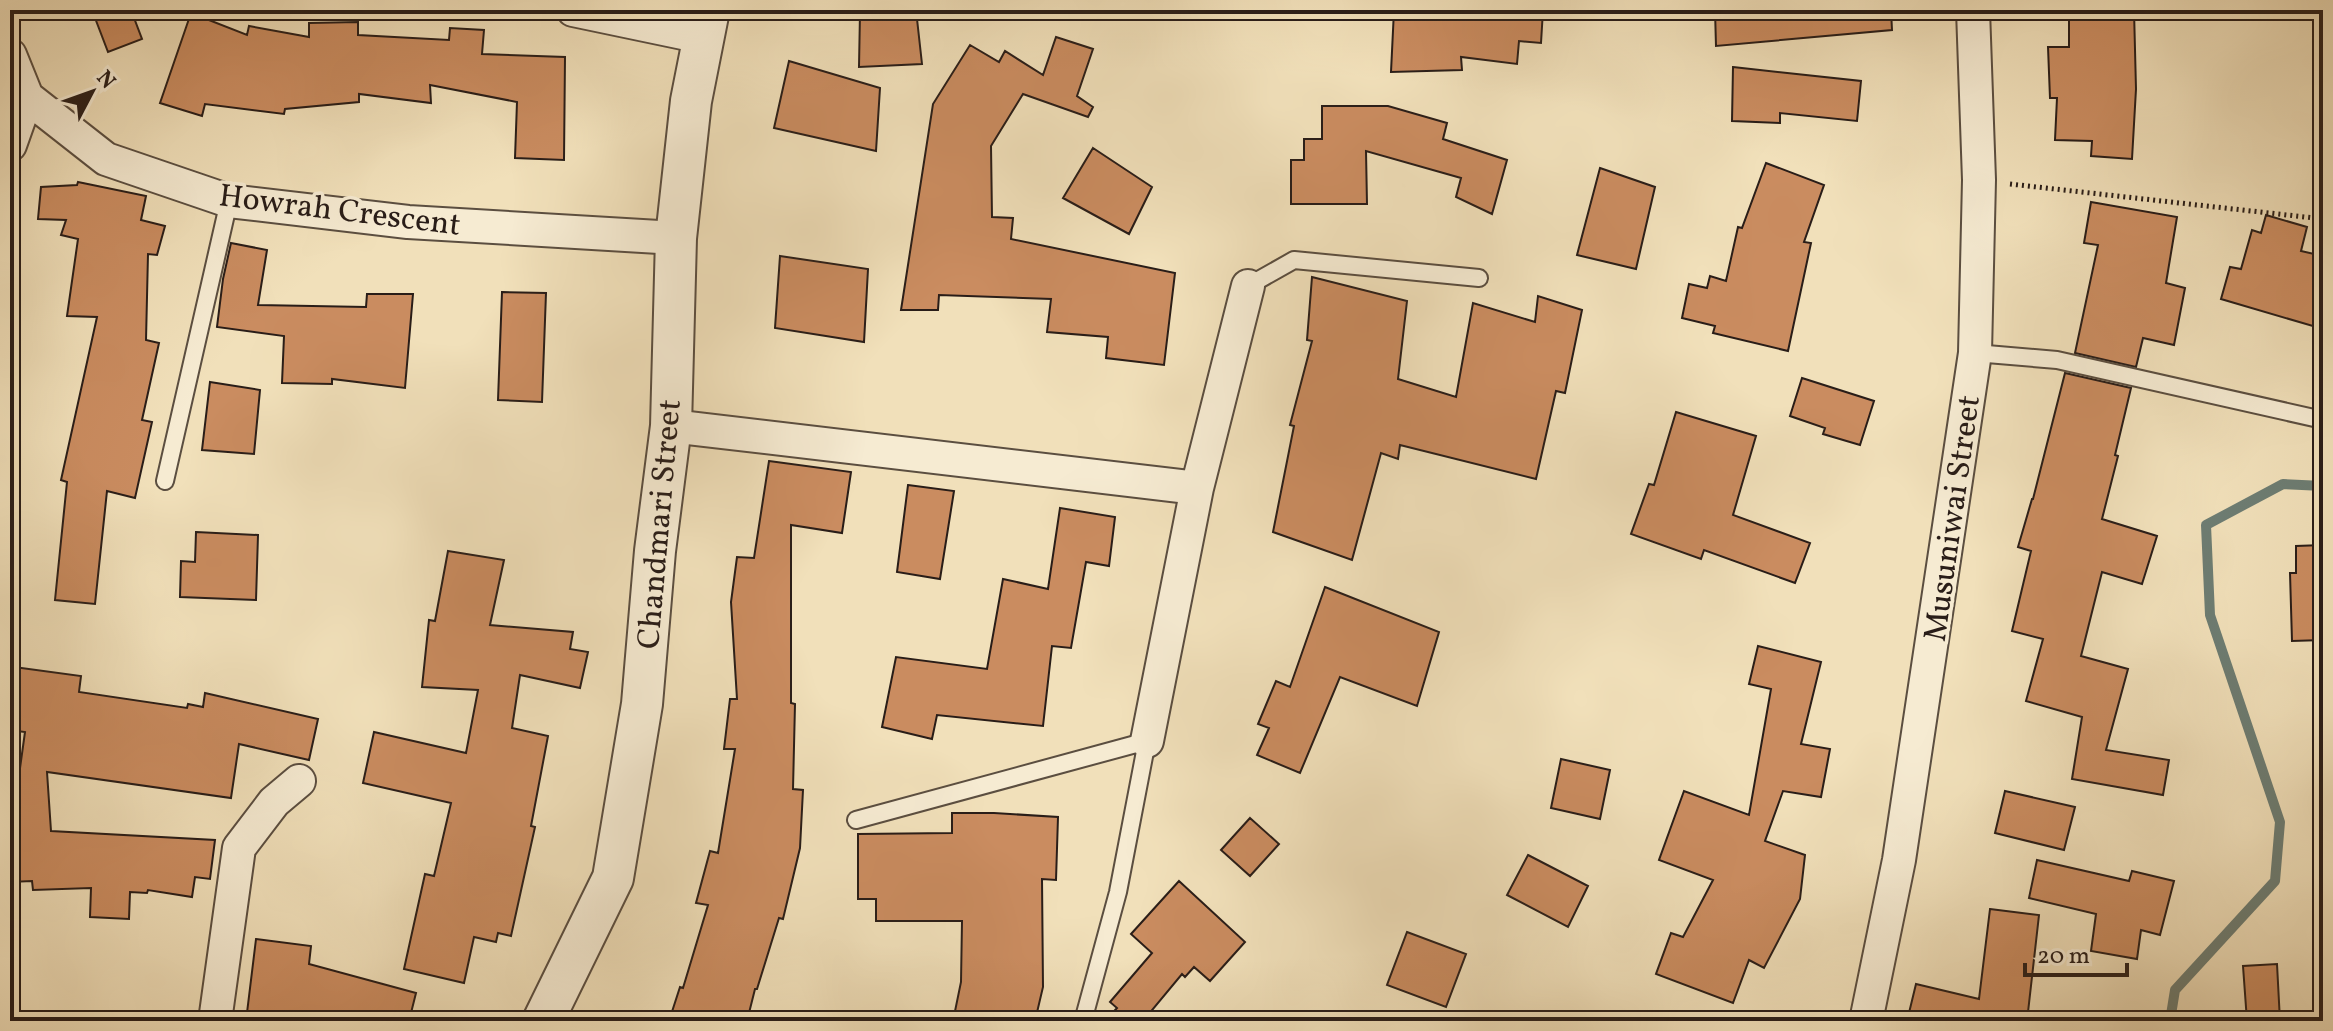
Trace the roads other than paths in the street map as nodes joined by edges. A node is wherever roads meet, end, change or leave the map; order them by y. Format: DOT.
graph roads {
  1 [pos="573,10"];
  2 [pos="1973,10"];
  3 [pos="705,23"];
  4 [pos="10,55"];
  5 [pos="27,97"];
  6 [pos="10,145"];
  7 [pos="229,201"];
  8 [pos="676,238"];
  9 [pos="1479,278"];
  10 [pos="1248,286"];
  11 [pos="1975,353"];
  12 [pos="2323,420"];
  13 [pos="671,426"];
  14 [pos="165,481"];
  15 [pos="1197,488"];
  16 [pos="1147,741"];
  17 [pos="299,781"];
  18 [pos="856,820"];
  19 [pos="215,1021"];
  20 [pos="543,1021"];
  21 [pos="1083,1021"];
  22 [pos="1866,1021"];
  1 -- 3 [label="street"];
  2 -- 11 [label="street, Musuniwai Street"];
  3 -- 8 [label="street, Chandmari Street"];
  4 -- 5 [label="street, Howrah Crescent"];
  5 -- 6 [label="street"];
  5 -- 7 [label="street, Howrah Crescent"];
  7 -- 8 [label="street, Howrah Crescent"];
  7 -- 14 [label="lane"];
  8 -- 13 [label="street, Chandmari Street"];
  9 -- 10 [label="lane"];
  10 -- 15 [label="street"];
  11 -- 12 [label="lane"];
  11 -- 22 [label="street, Musuniwai Street"];
  13 -- 15 [label="street"];
  13 -- 20 [label="street, Chandmari Street"];
  15 -- 16 [label="street"];
  16 -- 18 [label="lane"];
  16 -- 21 [label="lane"];
  17 -- 19 [label="street"];
}
